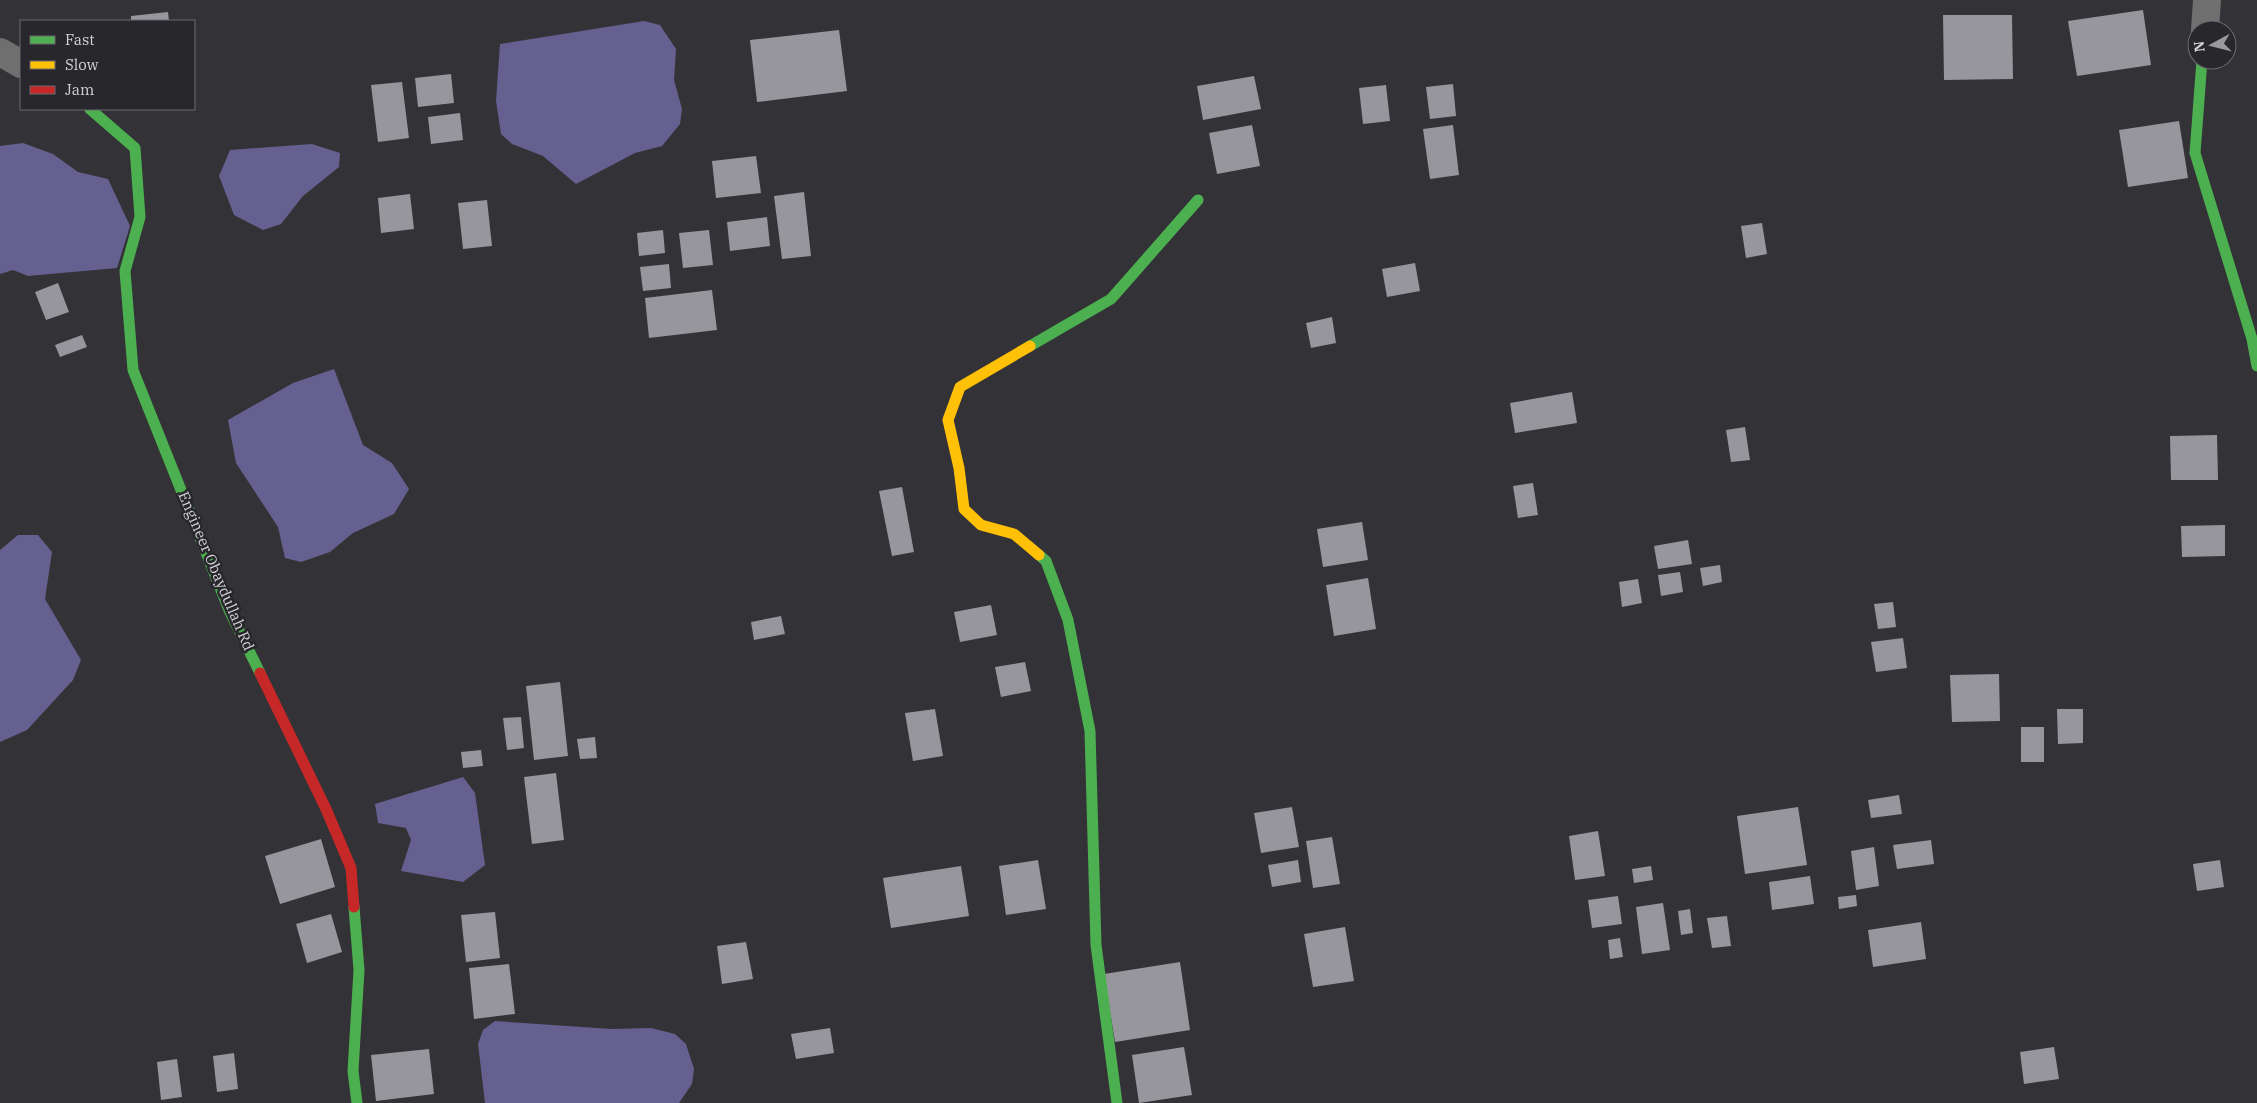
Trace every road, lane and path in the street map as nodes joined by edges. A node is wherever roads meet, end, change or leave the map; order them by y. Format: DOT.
graph roads {
  1 [pos="2207,0"];
  2 [pos="2206,20"];
  3 [pos="0,52"];
  4 [pos="20,63"];
  5 [pos="2201,70"];
  6 [pos="91,110"];
  7 [pos="1198,200"];
  8 [pos="2257,366"];
  9 [pos="357,1103"];
  10 [pos="1117,1103"];
  1 -- 2 [label="street"];
  3 -- 4 [label="street"];
  5 -- 8 [label="street"];
  6 -- 9 [label="street, Engineer Obaydullah Rd"];
  7 -- 10 [label="street"];
}
